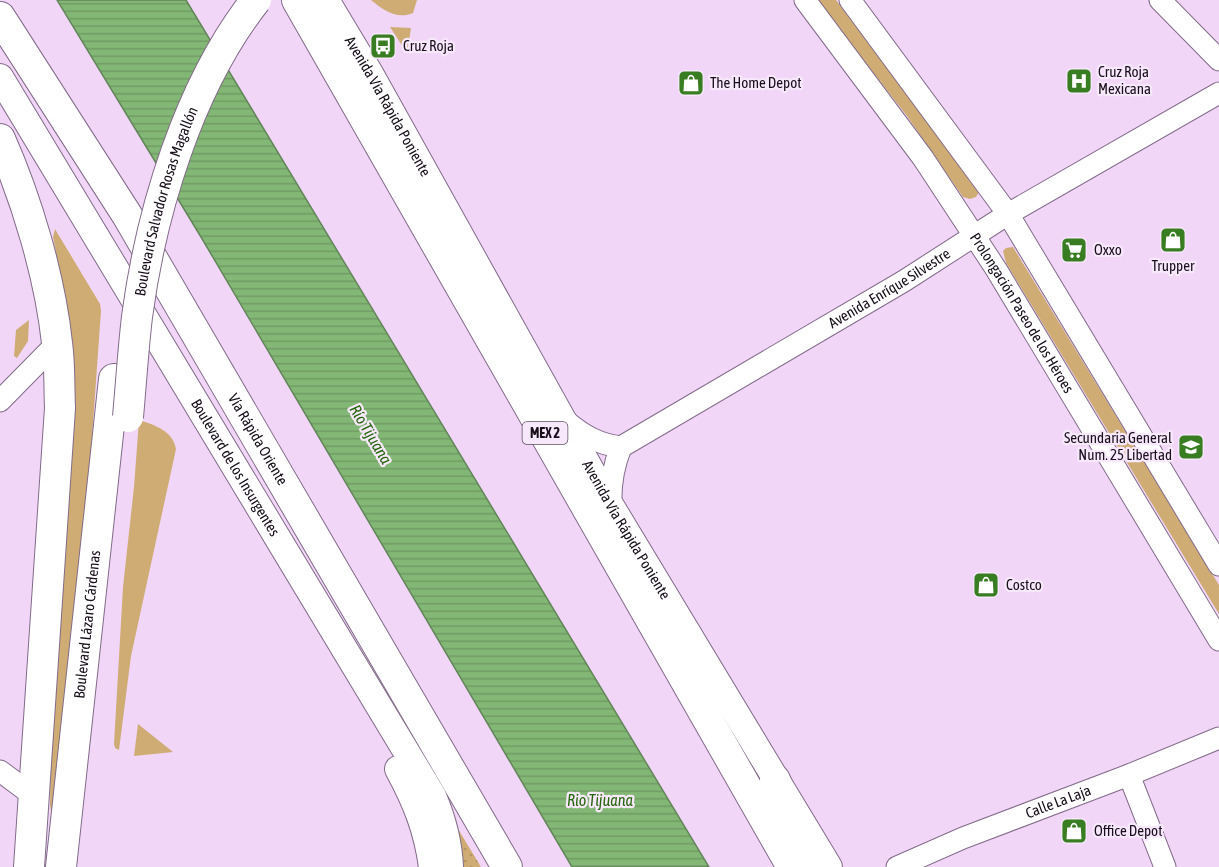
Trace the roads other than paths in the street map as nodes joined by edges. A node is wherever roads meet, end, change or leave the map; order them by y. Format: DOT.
graph roads {
  1 [pos="233,0"];
  2 [pos="256,0"];
  3 [pos="297,0"];
  4 [pos="326,0"];
  5 [pos="805,0"];
  6 [pos="850,0"];
  7 [pos="1160,0"];
  8 [pos="0,17"];
  9 [pos="1219,60"];
  10 [pos="0,77"];
  11 [pos="1219,93"];
  12 [pos="0,105"];
  13 [pos="0,139"];
  14 [pos="1008,214"];
  15 [pos="974,236"];
  16 [pos="57,343"];
  17 [pos="114,379"];
  18 [pos="0,401"];
  19 [pos="561,416"];
  20 [pos="128,417"];
  21 [pos="621,447"];
  22 [pos="611,506"];
  23 [pos="1219,565"];
  24 [pos="1219,640"];
  25 [pos="1219,738"];
  26 [pos="0,771"];
  27 [pos="1129,775"];
  28 [pos="775,780"];
  29 [pos="35,797"];
  30 [pos="29,867"];
  31 [pos="61,867"];
  32 [pos="80,867"];
  33 [pos="432,867"];
  34 [pos="450,867"];
  35 [pos="507,867"];
  36 [pos="792,867"];
  37 [pos="811,867"];
  38 [pos="829,867"];
  39 [pos="897,867"];
  40 [pos="1165,867"];
  1 -- 17 [label="highway, Boulevard Salvador Rosas Magallón"];
  2 -- 20 [label="highway, Boulevard Salvador Rosas Magallón, bridge"];
  3 -- 36 [label="highway, Avenida Vía Rápida Poniente / MEX 2"];
  4 -- 19 [label="main road, Avenida Vía Rápida Poniente"];
  5 -- 15 [label="street, Prolongación Paseo de los Héroes"];
  6 -- 14 [label="street"];
  7 -- 9 [label="street"];
  8 -- 35 [label="highway, Vía Rápida Oriente"];
  10 -- 34 [label="main road, Boulevard de los Insurgentes"];
  11 -- 14 [label="street, Avenida Enríque Silvestre"];
  12 -- 33 [label="main road, Boulevard de los Insurgentes"];
  13 -- 16 [label="highway"];
  14 -- 15 [label="street, Avenida Enríque Silvestre"];
  14 -- 23 [label="street"];
  15 -- 21 [label="street, Avenida Enríque Silvestre"];
  15 -- 24 [label="street, Prolongación Paseo de los Héroes"];
  16 -- 18 [label="street"];
  16 -- 29 [label="highway"];
  17 -- 31 [label="highway, Boulevard Lázaro Cárdenas"];
  19 -- 21 [label="street"];
  19 -- 22 [label="main road, Avenida Vía Rápida Poniente"];
  20 -- 32 [label="highway, Boulevard Lázaro Cárdenas"];
  21 -- 22 [label="street"];
  22 -- 28 [label="main road, Avenida Vía Rápida Poniente"];
  25 -- 27 [label="street, Calle La Laja"];
  26 -- 29 [label="street"];
  27 -- 39 [label="street, Calle La Laja"];
  27 -- 40 [label="street"];
  28 -- 37 [label="highway"];
  28 -- 38 [label="main road, Avenida Vía Rápida Poniente"];
  29 -- 30 [label="highway"];
}
